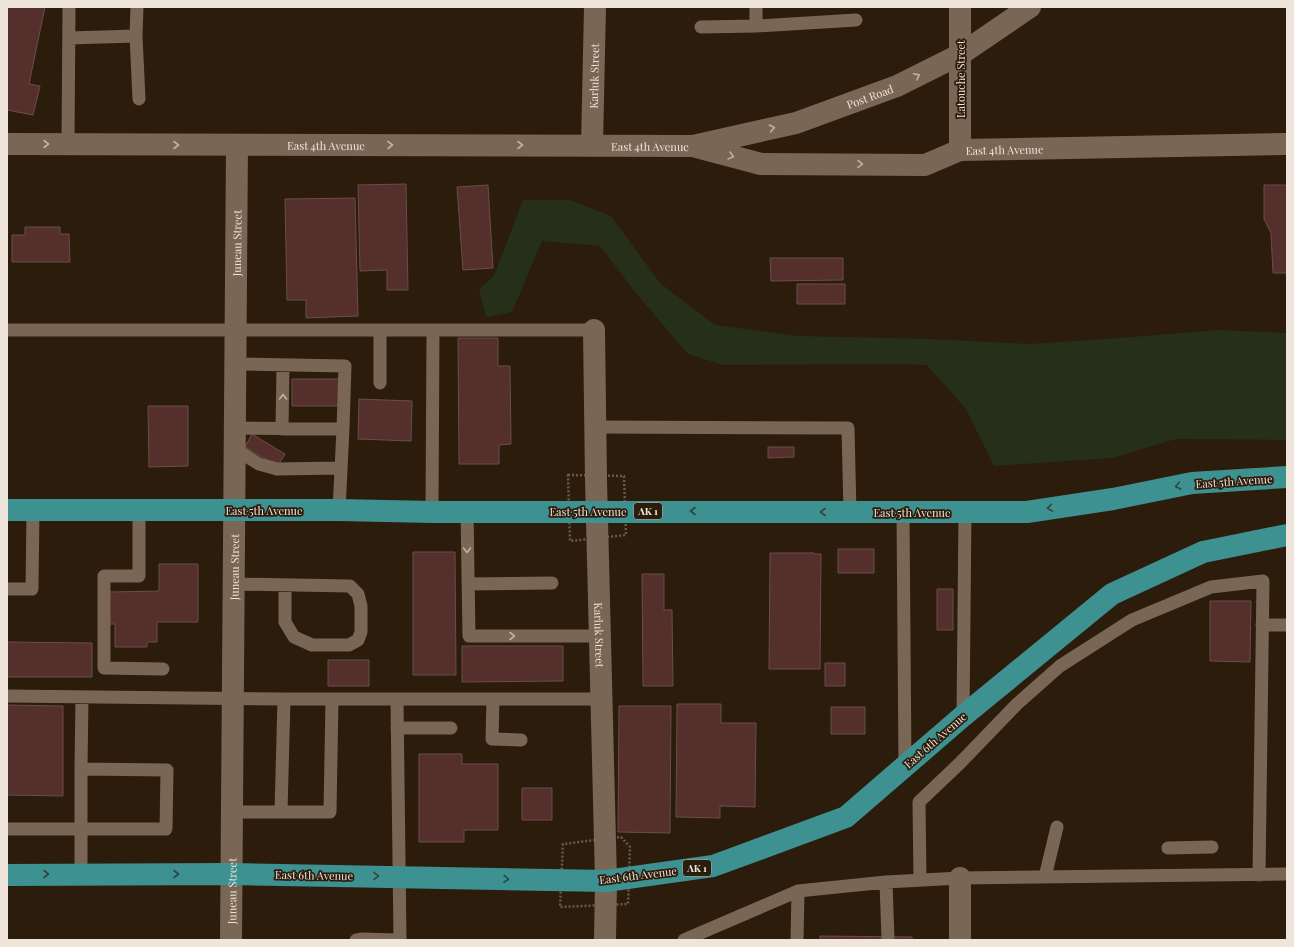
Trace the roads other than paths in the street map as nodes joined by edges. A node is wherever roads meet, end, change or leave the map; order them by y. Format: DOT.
graph roads {
  1 [pos="69,7"];
  2 [pos="137,7"];
  3 [pos="595,7"];
  4 [pos="756,7"];
  5 [pos="960,7"];
  6 [pos="1030,7"];
  7 [pos="1047,7"];
  8 [pos="856,20"];
  9 [pos="756,26"];
  10 [pos="701,27"];
  11 [pos="136,36"];
  12 [pos="69,38"];
  13 [pos="960,54"];
  14 [pos="140,99"];
  15 [pos="7,144"];
  16 [pos="68,144"];
  17 [pos="1287,144"];
  18 [pos="237,145"];
  19 [pos="592,145"];
  20 [pos="693,146"];
  21 [pos="960,150"];
  22 [pos="7,330"];
  23 [pos="236,330"];
  24 [pos="380,330"];
  25 [pos="432,330"];
  26 [pos="594,330"];
  27 [pos="236,364"];
  28 [pos="283,366"];
  29 [pos="380,384"];
  30 [pos="595,427"];
  31 [pos="282,429"];
  32 [pos="343,429"];
  33 [pos="235,438"];
  34 [pos="340,468"];
  35 [pos="1287,477"];
  36 [pos="7,510"];
  37 [pos="33,510"];
  38 [pos="139,510"];
  39 [pos="235,510"];
  40 [pos="339,510"];
  41 [pos="466,511"];
  42 [pos="597,511"];
  43 [pos="432,512"];
  44 [pos="850,512"];
  45 [pos="903,512"];
  46 [pos="965,512"];
  47 [pos="1287,535"];
  48 [pos="552,583"];
  49 [pos="234,584"];
  50 [pos="468,584"];
  51 [pos="285,585"];
  52 [pos="7,589"];
  53 [pos="1262,625"];
  54 [pos="1287,625"];
  55 [pos="600,636"];
  56 [pos="163,669"];
  57 [pos="7,696"];
  58 [pos="82,697"];
  59 [pos="233,699"];
  60 [pos="284,699"];
  61 [pos="332,699"];
  62 [pos="493,699"];
  63 [pos="602,699"];
  64 [pos="397,700"];
  65 [pos="963,716"];
  66 [pos="397,728"];
  67 [pos="451,728"];
  68 [pos="521,740"];
  69 [pos="906,766"];
  70 [pos="81,769"];
  71 [pos="232,812"];
  72 [pos="281,812"];
  73 [pos="7,828"];
  74 [pos="82,828"];
  75 [pos="1057,828"];
  76 [pos="1212,847"];
  77 [pos="1168,848"];
  78 [pos="81,874"];
  79 [pos="232,874"];
  80 [pos="1287,874"];
  81 [pos="7,875"];
  82 [pos="1259,875"];
  83 [pos="400,877"];
  84 [pos="1046,877"];
  85 [pos="960,878"];
  86 [pos="920,879"];
  87 [pos="606,881"];
  88 [pos="886,882"];
  89 [pos="798,891"];
  90 [pos="231,940"];
  91 [pos="356,940"];
  92 [pos="396,940"];
  93 [pos="400,940"];
  94 [pos="605,940"];
  95 [pos="684,940"];
  96 [pos="797,940"];
  97 [pos="888,940"];
  98 [pos="960,940"];
  1 -- 12 [label="lane"];
  2 -- 11 [label="lane"];
  3 -- 19 [label="street, Karluk Street"];
  4 -- 9 [label="lane"];
  5 -- 13 [label="street, Latouche Street"];
  6 -- 13 [label="street, Post Road"];
  7 -- 13 [label="street"];
  8 -- 9 [label="lane"];
  9 -- 10 [label="lane"];
  11 -- 12 [label="lane"];
  11 -- 14 [label="lane"];
  12 -- 16 [label="lane"];
  20 -- 13 [label="street, Post Road, one-way"];
  13 -- 21 [label="street, Latouche Street"];
  15 -- 16 [label="street, East 4th Avenue, one-way"];
  16 -- 18 [label="street, East 4th Avenue, one-way"];
  17 -- 21 [label="street, East 4th Avenue"];
  18 -- 19 [label="street, East 4th Avenue, one-way"];
  18 -- 23 [label="street, Juneau Street"];
  19 -- 20 [label="street, East 4th Avenue"];
  20 -- 21 [label="street, East 4th Avenue, one-way"];
  22 -- 23 [label="lane"];
  23 -- 24 [label="lane"];
  23 -- 27 [label="street, Juneau Street"];
  24 -- 25 [label="lane"];
  24 -- 29 [label="lane"];
  25 -- 26 [label="lane"];
  25 -- 43 [label="lane"];
  26 -- 30 [label="street, Karluk Street"];
  27 -- 28 [label="lane"];
  27 -- 33 [label="street, Juneau Street"];
  31 -- 28 [label="lane, one-way"];
  28 -- 32 [label="lane"];
  30 -- 42 [label="street, Karluk Street"];
  30 -- 44 [label="lane"];
  31 -- 32 [label="lane"];
  31 -- 33 [label="lane"];
  32 -- 34 [label="lane"];
  33 -- 34 [label="lane"];
  33 -- 39 [label="street, Juneau Street"];
  34 -- 40 [label="lane"];
  35 -- 46 [label="highway, East 5th Avenue / AK 1, one-way"];
  36 -- 37 [label="highway, East 5th Avenue / AK 1"];
  37 -- 38 [label="highway, East 5th Avenue / AK 1"];
  37 -- 52 [label="lane"];
  38 -- 39 [label="highway, East 5th Avenue / AK 1"];
  38 -- 56 [label="lane"];
  39 -- 40 [label="highway, East 5th Avenue / AK 1"];
  39 -- 49 [label="street, Juneau Street"];
  40 -- 43 [label="highway, East 5th Avenue / AK 1"];
  41 -- 42 [label="highway, East 5th Avenue / AK 1"];
  41 -- 43 [label="highway, East 5th Avenue / AK 1"];
  41 -- 50 [label="lane, one-way"];
  44 -- 42 [label="highway, East 5th Avenue / AK 1, one-way"];
  42 -- 55 [label="street, Karluk Street"];
  44 -- 45 [label="highway, East 5th Avenue / AK 1"];
  45 -- 46 [label="highway, East 5th Avenue / AK 1"];
  45 -- 69 [label="lane"];
  46 -- 65 [label="lane"];
  47 -- 65 [label="highway, East 6th Avenue / AK 1"];
  48 -- 50 [label="lane"];
  49 -- 51 [label="lane"];
  49 -- 59 [label="street, Juneau Street"];
  50 -- 55 [label="lane, one-way"];
  51 -- 51 [label="lane"];
  53 -- 54 [label="lane"];
  53 -- 82 [label="lane"];
  53 -- 86 [label="lane"];
  55 -- 63 [label="street, Karluk Street"];
  57 -- 58 [label="lane"];
  58 -- 59 [label="lane"];
  58 -- 70 [label="lane"];
  59 -- 60 [label="lane"];
  59 -- 71 [label="street, Juneau Street"];
  60 -- 61 [label="lane"];
  60 -- 72 [label="lane"];
  61 -- 64 [label="lane"];
  61 -- 72 [label="lane"];
  62 -- 63 [label="lane"];
  62 -- 64 [label="lane"];
  62 -- 68 [label="lane"];
  63 -- 87 [label="street, Karluk Street"];
  64 -- 66 [label="lane"];
  65 -- 69 [label="highway, East 6th Avenue / AK 1"];
  66 -- 67 [label="lane"];
  66 -- 83 [label="lane"];
  69 -- 87 [label="highway, East 6th Avenue / AK 1"];
  70 -- 74 [label="lane"];
  70 -- 74 [label="lane"];
  71 -- 72 [label="lane"];
  71 -- 79 [label="street, Juneau Street"];
  73 -- 74 [label="lane"];
  74 -- 78 [label="lane"];
  75 -- 84 [label="lane"];
  76 -- 77 [label="lane"];
  78 -- 79 [label="highway, East 6th Avenue / AK 1, one-way"];
  81 -- 78 [label="highway, East 6th Avenue / AK 1, one-way"];
  79 -- 83 [label="highway, East 6th Avenue / AK 1, one-way"];
  79 -- 90 [label="street, Juneau Street"];
  80 -- 82 [label="lane"];
  82 -- 84 [label="lane"];
  83 -- 87 [label="highway, East 6th Avenue / AK 1, one-way"];
  83 -- 93 [label="lane"];
  84 -- 85 [label="lane"];
  85 -- 86 [label="lane"];
  85 -- 98 [label="street"];
  86 -- 88 [label="lane"];
  87 -- 94 [label="street, Karluk Street"];
  88 -- 89 [label="lane"];
  88 -- 97 [label="lane"];
  89 -- 95 [label="lane"];
  89 -- 96 [label="lane"];
  91 -- 92 [label="lane"];
}
